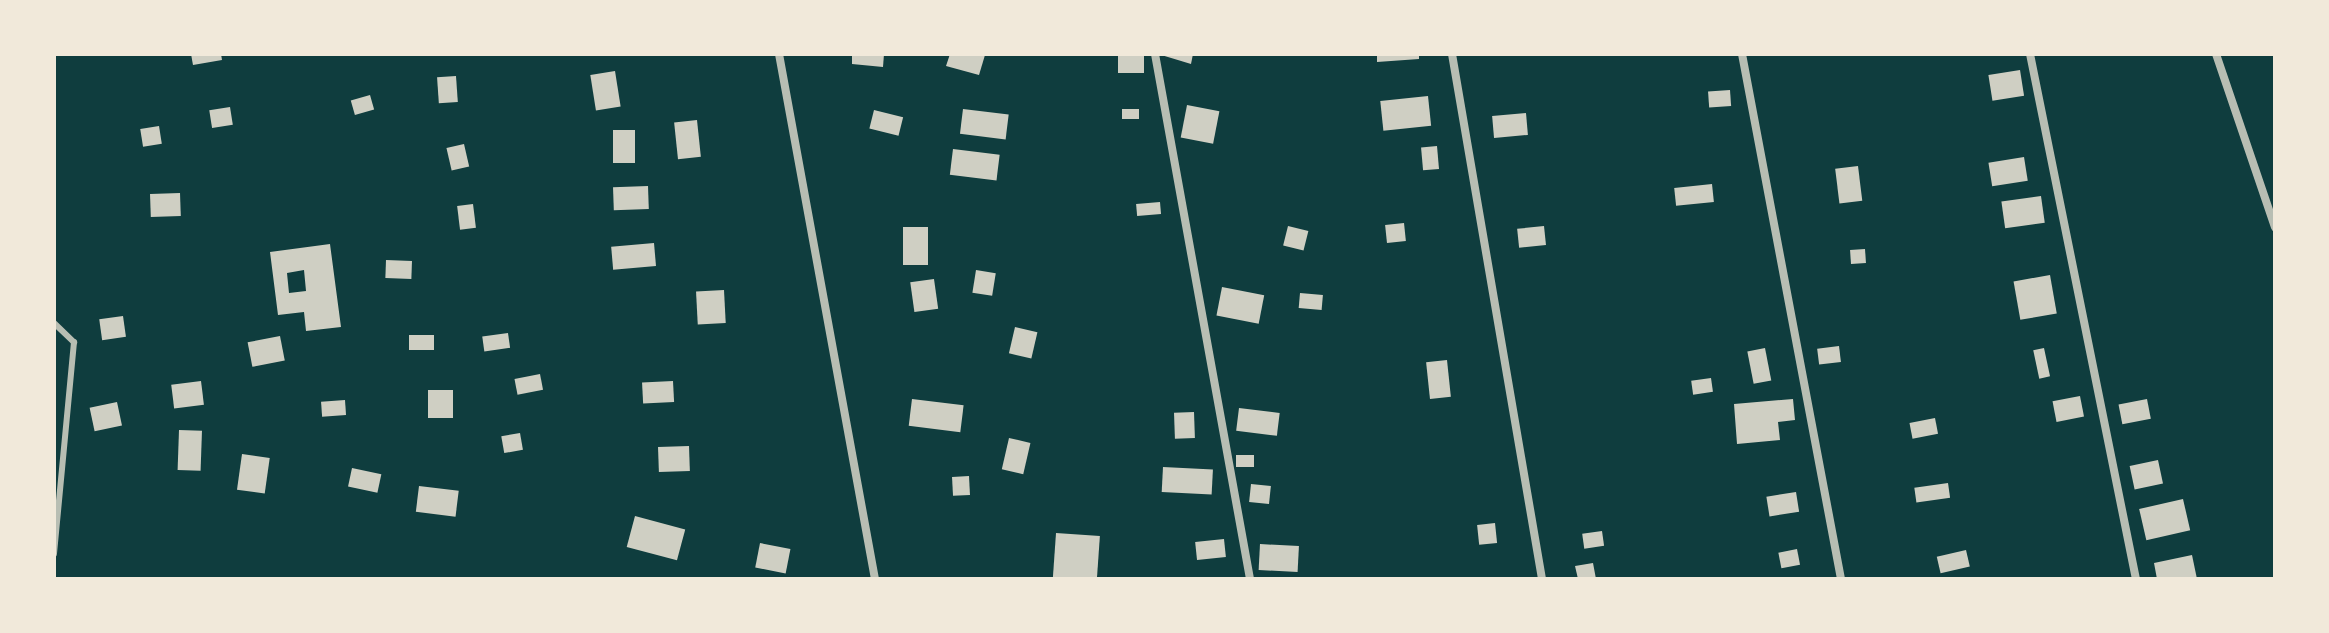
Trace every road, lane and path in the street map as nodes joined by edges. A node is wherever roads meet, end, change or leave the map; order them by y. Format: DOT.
graph roads {
  1 [pos="779,54"];
  2 [pos="1155,54"];
  3 [pos="1452,54"];
  4 [pos="1742,54"];
  5 [pos="2030,54"];
  6 [pos="2216,54"];
  7 [pos="2275,227"];
  8 [pos="54,323"];
  9 [pos="54,554"];
  10 [pos="875,579"];
  11 [pos="1250,579"];
  12 [pos="1542,579"];
  13 [pos="1841,579"];
  14 [pos="2136,579"];
  1 -- 10 [label="street"];
  2 -- 11 [label="street"];
  3 -- 12 [label="street"];
  4 -- 13 [label="street"];
  5 -- 14 [label="street"];
  6 -- 7 [label="street"];
  8 -- 9 [label="lane"];
}
